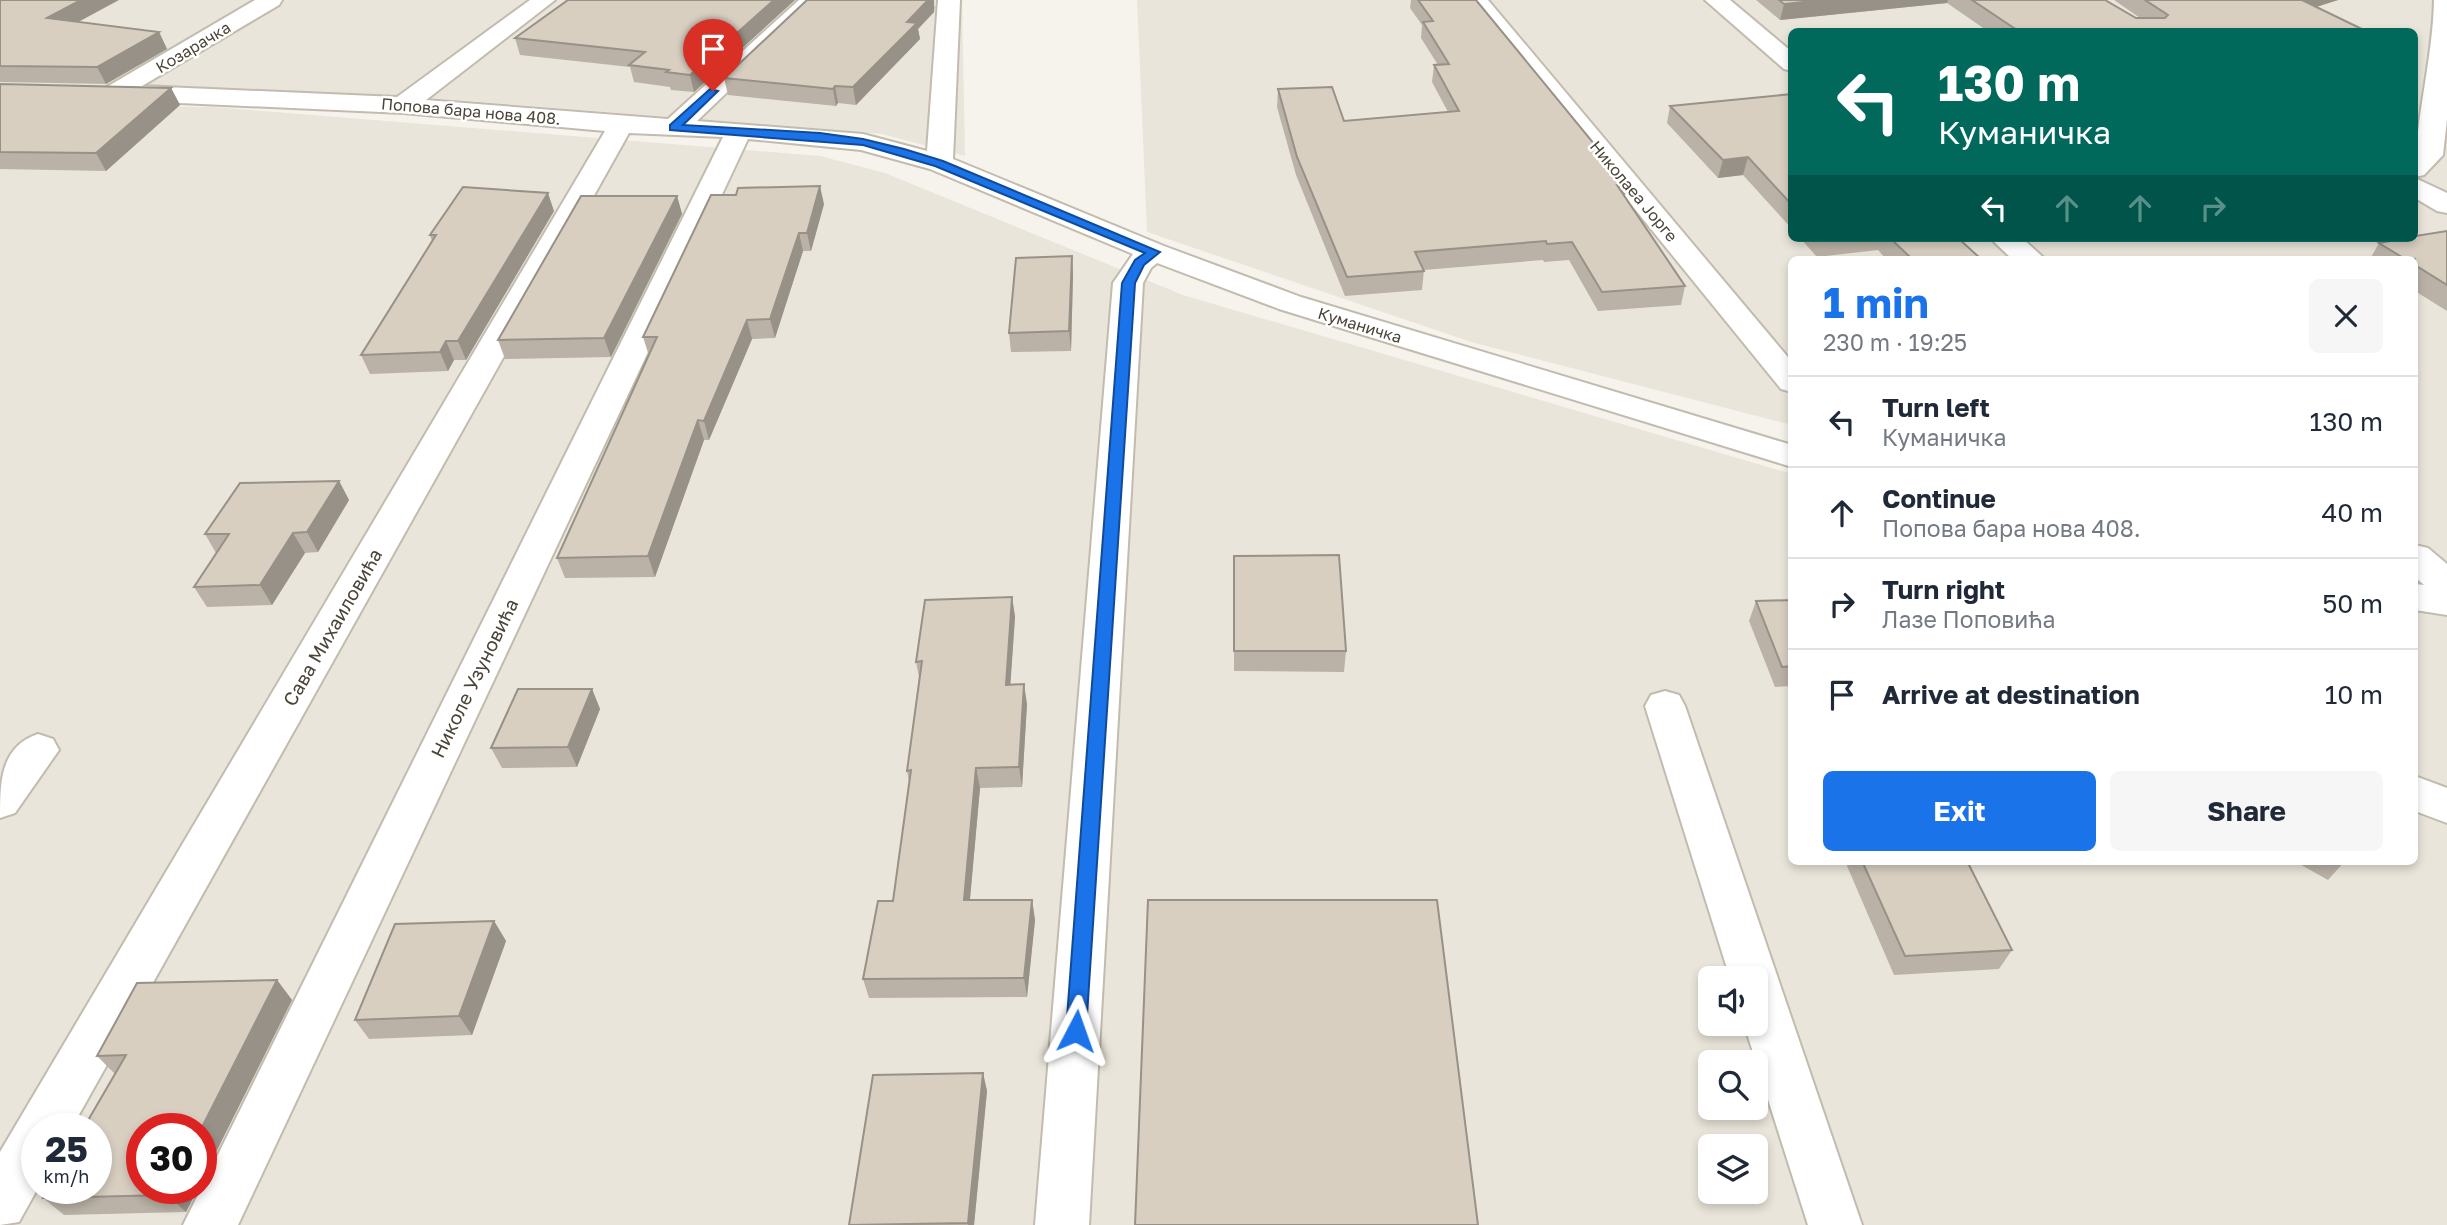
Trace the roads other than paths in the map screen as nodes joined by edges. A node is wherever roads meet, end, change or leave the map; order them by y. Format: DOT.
graph roads {
  1 [pos="271,0"];
  2 [pos="544,0"];
  3 [pos="812,0"];
  4 [pos="949,0"];
  5 [pos="1476,0"];
  6 [pos="1716,0"];
  7 [pos="2445,0"];
  8 [pos="1788,61"];
  9 [pos="101,93"];
  10 [pos="403,105"];
  11 [pos="621,125"];
  12 [pos="674,128"];
  13 [pos="739,130"];
  14 [pos="939,163"];
  15 [pos="2418,166"];
  16 [pos="2418,188"];
  17 [pos="2447,205"];
  18 [pos="2009,242"];
  19 [pos="1154,252"];
  20 [pos="2026,256"];
  21 [pos="1788,377"];
  22 [pos="1788,455"];
  23 [pos="2418,560"];
  24 [pos="2447,585"];
  25 [pos="2418,598"];
  26 [pos="2447,603"];
  27 [pos="1665,706"];
  28 [pos="38,750"];
  29 [pos="2418,794"];
  30 [pos="0,801"];
  31 [pos="2447,806"];
  32 [pos="1750,966"];
  33 [pos="1768,1020"];
  34 [pos="52,1113"];
  35 [pos="21,1167"];
  36 [pos="0,1203"];
  37 [pos="210,1225"];
  38 [pos="1062,1225"];
  39 [pos="1835,1225"];
  1 -- 9 [label="street, Козарачка"];
  2 -- 10 [label="street"];
  3 -- 12 [label="street"];
  4 -- 14 [label="street"];
  5 -- 21 [label="street, Николаеа Јорге"];
  6 -- 8 [label="street"];
  7 -- 15 [label="street"];
  9 -- 10 [label="street, Попова бара нова 408."];
  10 -- 11 [label="street, Попова бара нова 408."];
  11 -- 12 [label="street, Попова бара нова 408."];
  11 -- 34 [label="street, Сава Михаиловића"];
  12 -- 13 [label="street, Попова бара нова 408."];
  13 -- 14 [label="street, Попова бара нова 408."];
  13 -- 37 [label="street, Николе Узуновића"];
  14 -- 19 [label="street, Куманичка"];
  16 -- 17 [label="street"];
  18 -- 20 [label="street"];
  19 -- 22 [label="street, Куманичка"];
  19 -- 38 [label="street"];
  23 -- 24 [label="street"];
  25 -- 26 [label="street"];
  27 -- 32 [label="street"];
  28 -- 30 [label="street"];
  29 -- 31 [label="street"];
  33 -- 39 [label="street"];
  35 -- 36 [label="street"];
}
